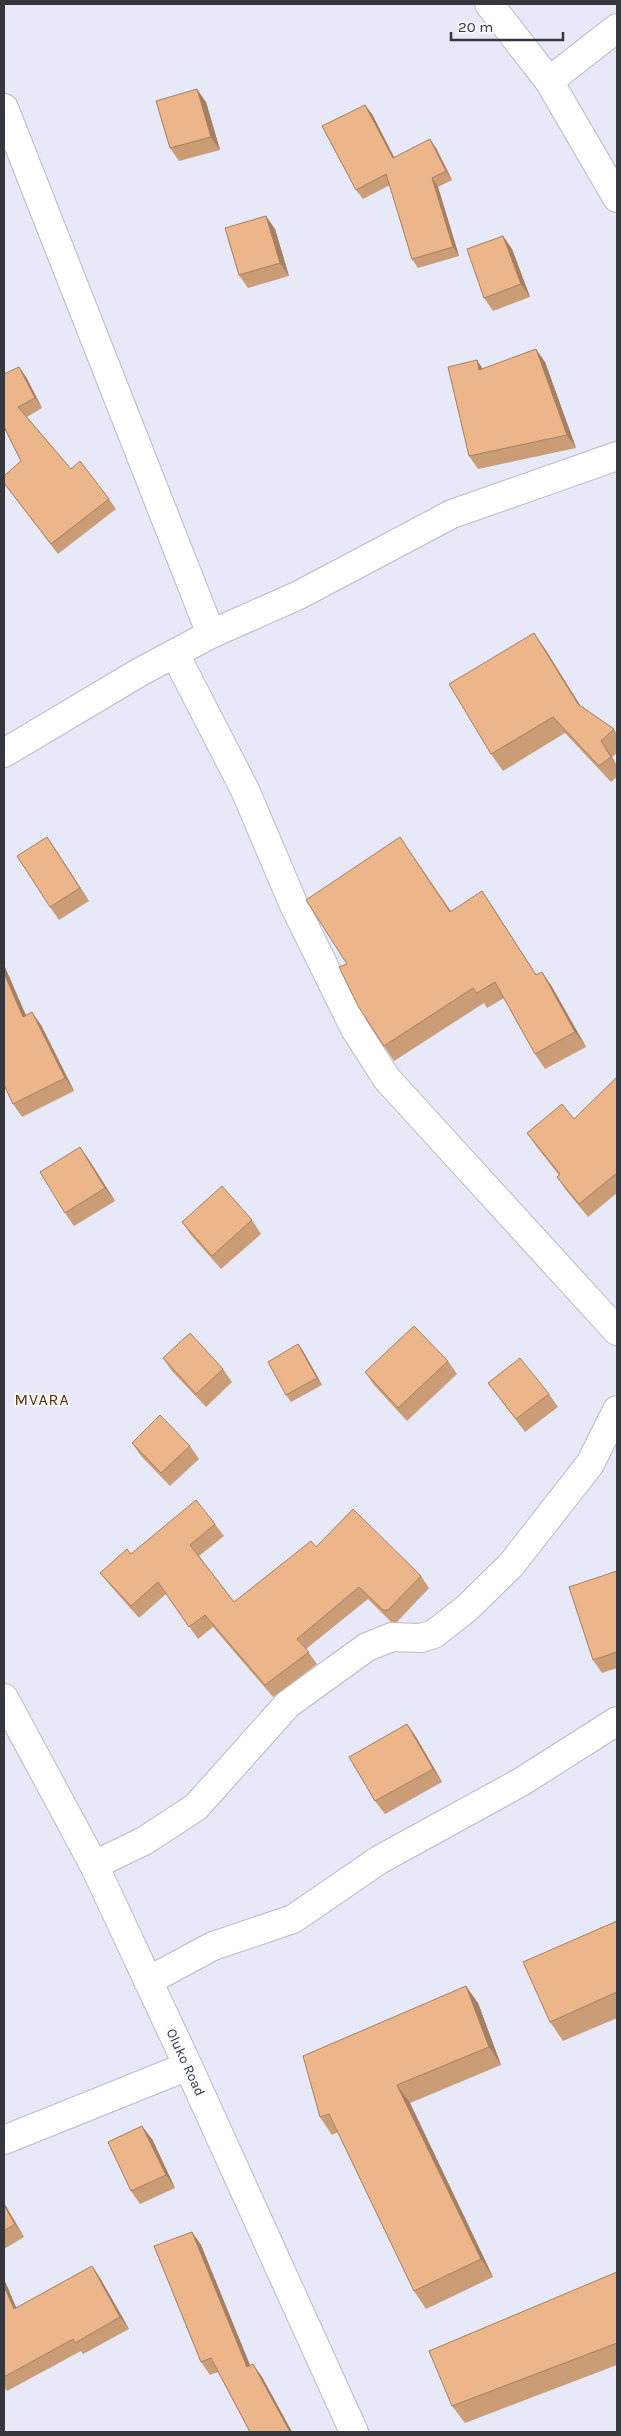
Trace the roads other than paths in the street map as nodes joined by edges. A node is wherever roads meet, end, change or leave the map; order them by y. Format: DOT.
graph roads {
  1 [pos="488,4"];
  2 [pos="617,28"];
  3 [pos="549,81"];
  4 [pos="4,108"];
  5 [pos="617,198"];
  6 [pos="617,456"];
  7 [pos="212,634"];
  8 [pos="175,654"];
  9 [pos="4,753"];
  10 [pos="617,1330"];
  11 [pos="617,1410"];
  12 [pos="4,1698"];
  13 [pos="617,1721"];
  14 [pos="94,1865"];
  15 [pos="148,1981"];
  16 [pos="188,2066"];
  17 [pos="4,2140"];
  18 [pos="354,2432"];
  1 -- 3 [label="street"];
  2 -- 3 [label="street"];
  3 -- 5 [label="street"];
  4 -- 7 [label="street"];
  6 -- 7 [label="street"];
  7 -- 8 [label="street"];
  8 -- 9 [label="street"];
  8 -- 10 [label="street"];
  11 -- 14 [label="street"];
  12 -- 14 [label="street, Oluko Road"];
  13 -- 15 [label="street"];
  14 -- 15 [label="street, Oluko Road"];
  15 -- 16 [label="street, Oluko Road"];
  16 -- 17 [label="street"];
  16 -- 18 [label="street, Oluko Road"];
}
